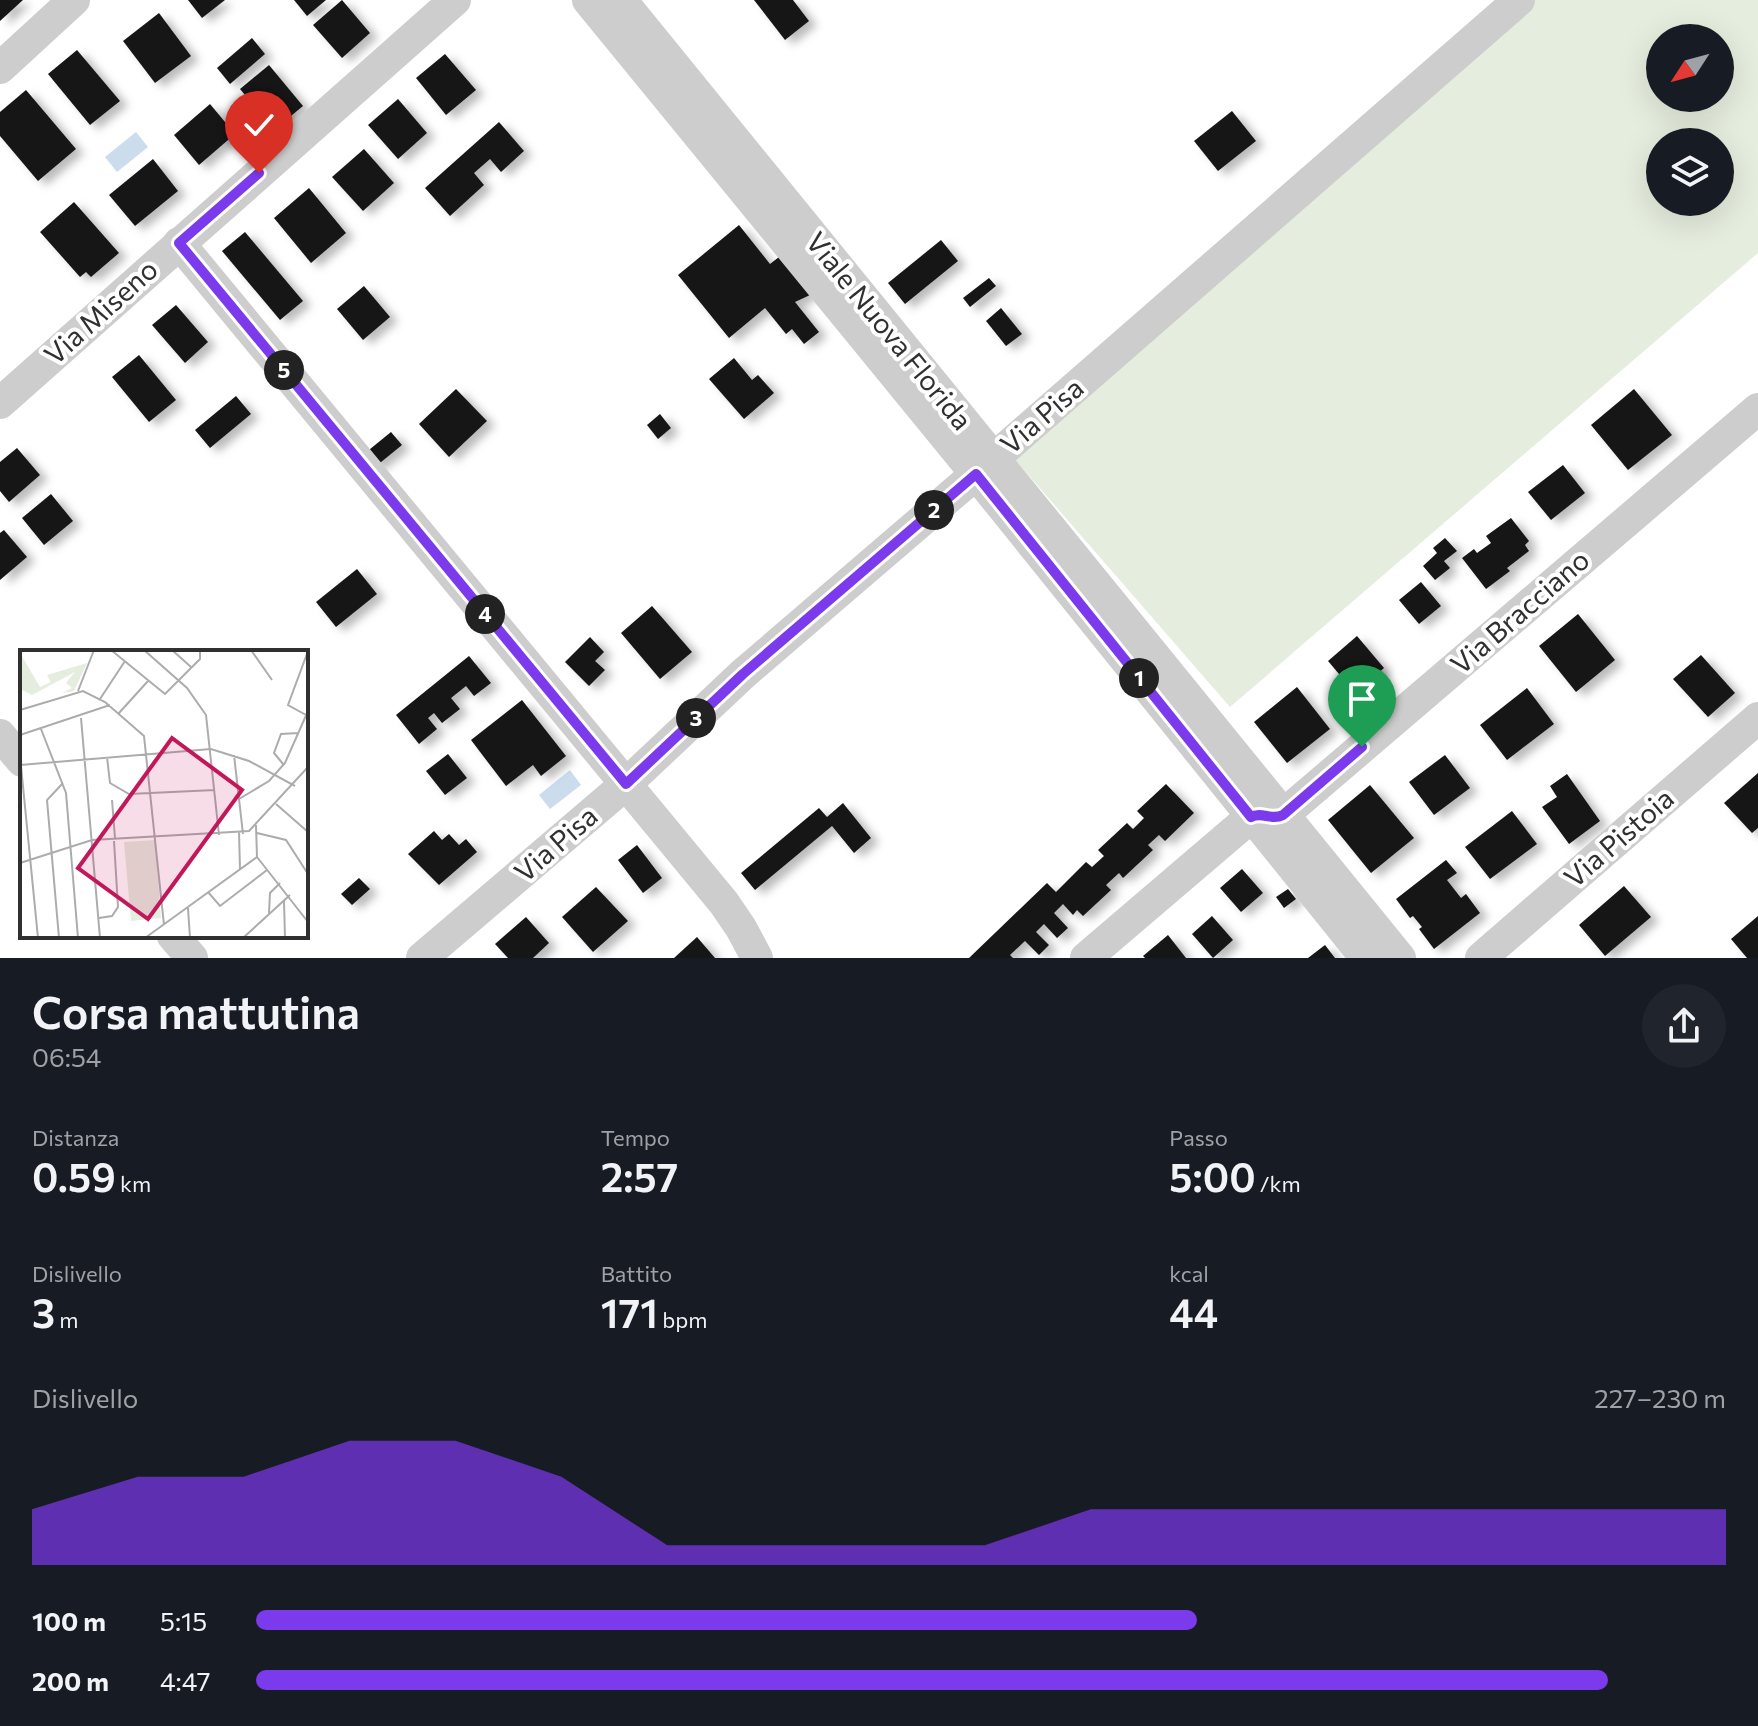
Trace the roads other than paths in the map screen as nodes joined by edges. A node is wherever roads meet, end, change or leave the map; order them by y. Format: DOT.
graph roads {
  1 [pos="74,0"];
  2 [pos="455,0"];
  3 [pos="588,0"];
  4 [pos="621,0"];
  5 [pos="1519,0"];
  6 [pos="0,68"];
  7 [pos="179,243"];
  8 [pos="0,403"];
  9 [pos="1758,409"];
  10 [pos="984,467"];
  11 [pos="1758,718"];
  12 [pos="0,735"];
  13 [pos="20,759"];
  14 [pos="626,784"];
  15 [pos="1267,816"];
  16 [pos="175,938"];
  17 [pos="192,958"];
  18 [pos="422,958"];
  19 [pos="757,958"];
  20 [pos="1086,958"];
  21 [pos="1366,958"];
  22 [pos="1400,958"];
  23 [pos="1481,958"];
  1 -- 6 [label="street"];
  2 -- 7 [label="street, Via Miseno"];
  3 -- 10 [label="street, Viale Nuova Florida"];
  4 -- 10 [label="street, Viale Nuova Florida"];
  5 -- 10 [label="street, Via Pisa"];
  7 -- 8 [label="street, Via Miseno"];
  7 -- 14 [label="street"];
  9 -- 15 [label="street, Via Bracciano"];
  10 -- 14 [label="street, Via Pisa"];
  10 -- 15 [label="street, Viale Nuova Florida"];
  11 -- 23 [label="street, Via Pistoia"];
  12 -- 13 [label="street"];
  14 -- 18 [label="street, Via Pisa"];
  14 -- 19 [label="street"];
  15 -- 20 [label="street, Via Bracciano"];
  15 -- 21 [label="street, Viale Nuova Florida"];
  15 -- 22 [label="street, Viale Nuova Florida"];
  16 -- 17 [label="street"];
}
